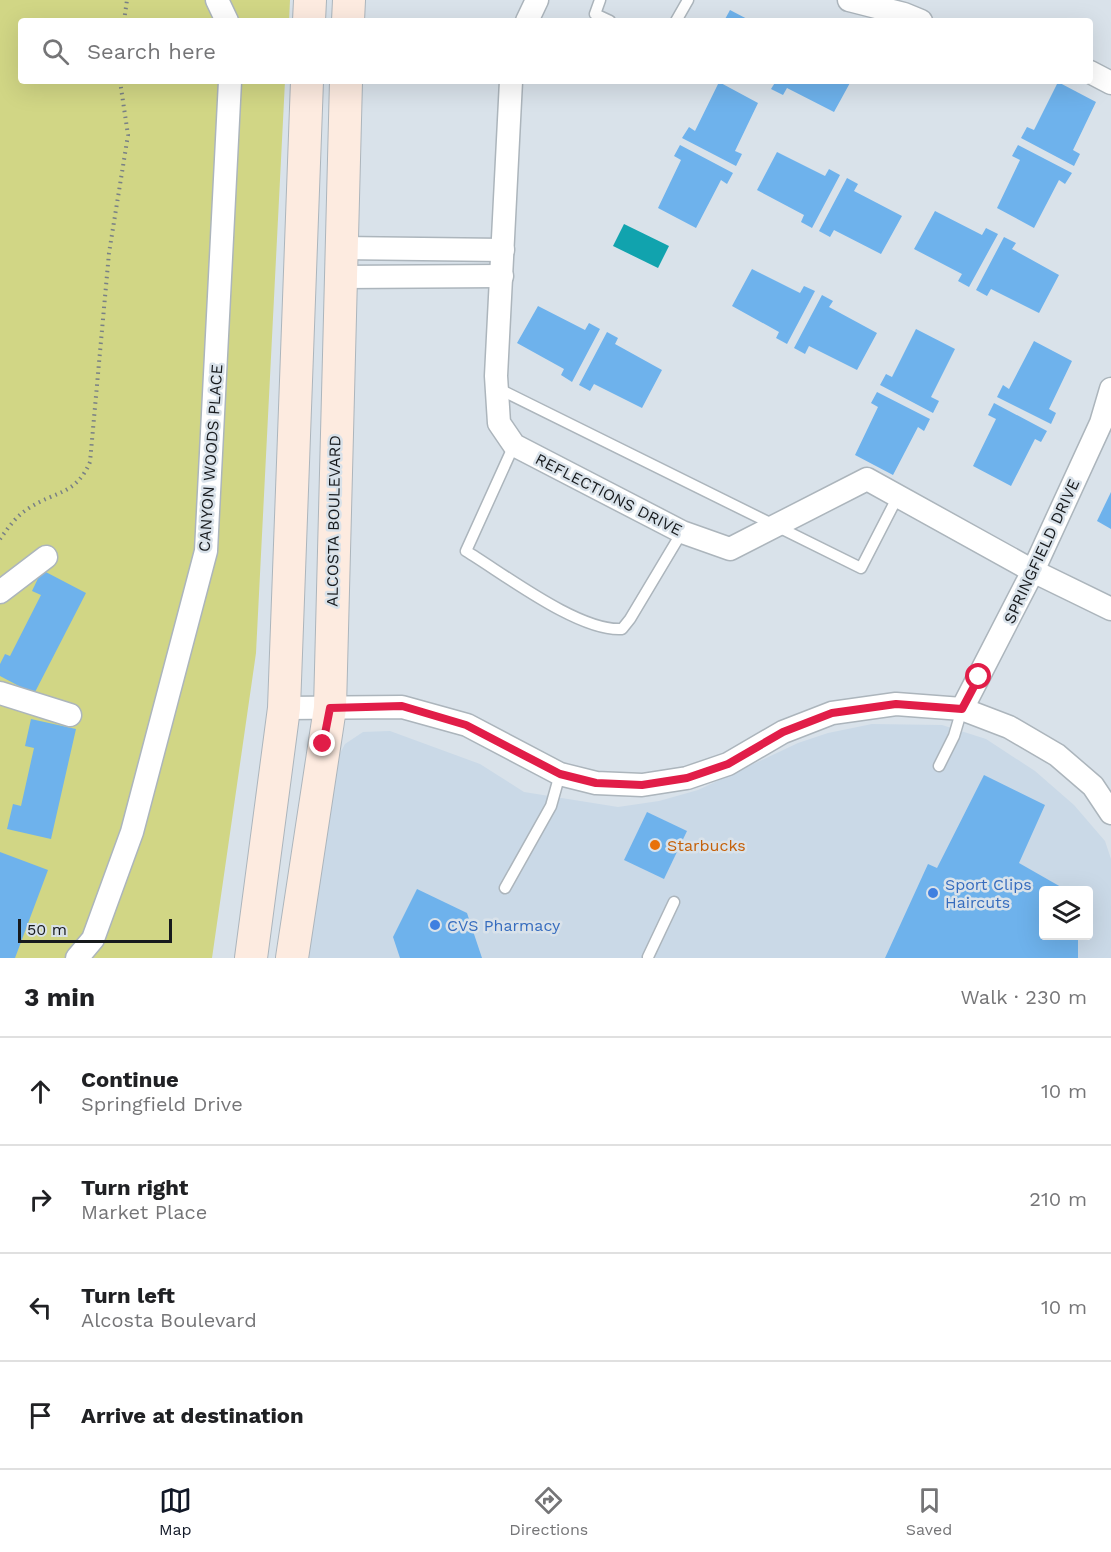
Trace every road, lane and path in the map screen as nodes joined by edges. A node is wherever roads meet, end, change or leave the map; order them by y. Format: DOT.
graph roads {
  1 [pos="128,0"];
  2 [pos="217,0"];
  3 [pos="310,0"];
  4 [pos="349,0"];
  5 [pos="537,0"];
  6 [pos="600,0"];
  7 [pos="688,0"];
  8 [pos="849,0"];
  9 [pos="125,18"];
  10 [pos="226,18"];
  11 [pos="309,18"];
  12 [pos="348,18"];
  13 [pos="528,18"];
  14 [pos="604,18"];
  15 [pos="678,18"];
  16 [pos="914,18"];
  17 [pos="1093,74"];
  18 [pos="1111,83"];
  19 [pos="120,84"];
  20 [pos="230,84"];
  21 [pos="307,84"];
  22 [pos="346,84"];
  23 [pos="511,84"];
  24 [pos="503,250"];
  25 [pos="340,263"];
  26 [pos="502,276"];
  27 [pos="497,388"];
  28 [pos="1111,389"];
  29 [pos="514,445"];
  30 [pos="898,496"];
  31 [pos="777,526"];
  32 [pos="682,532"];
  33 [pos="0,539"];
  34 [pos="46,557"];
  35 [pos="1033,571"];
  36 [pos="0,591"];
  37 [pos="1111,609"];
  38 [pos="0,693"];
  39 [pos="284,708"];
  40 [pos="330,708"];
  41 [pos="962,709"];
  42 [pos="70,715"];
  43 [pos="939,766"];
  44 [pos="560,774"];
  45 [pos="1111,813"];
  46 [pos="505,888"];
  47 [pos="674,902"];
  48 [pos="648,957"];
  49 [pos="77,958"];
  50 [pos="251,958"];
  51 [pos="292,958"];
  1 -- 9 [label="path"];
  2 -- 10 [label="street"];
  3 -- 11 [label="main road"];
  4 -- 12 [label="main road"];
  5 -- 13 [label="street"];
  6 -- 14 [label="lane"];
  7 -- 15 [label="lane"];
  8 -- 16 [label="street"];
  17 -- 18 [label="street"];
  19 -- 33 [label="path"];
  20 -- 49 [label="street, CANYON WOODS PLACE"];
  21 -- 39 [label="main road"];
  22 -- 25 [label="main road, ALCOSTA BOULEVARD"];
  23 -- 24 [label="street"];
  24 -- 25 [label="street"];
  24 -- 26 [label="street"];
  25 -- 26 [label="street"];
  25 -- 40 [label="main road, ALCOSTA BOULEVARD"];
  26 -- 27 [label="street"];
  27 -- 29 [label="street"];
  27 -- 31 [label="lane"];
  28 -- 35 [label="street, SPRINGFIELD DRIVE"];
  29 -- 32 [label="street, REFLECTIONS DRIVE"];
  29 -- 32 [label="lane"];
  30 -- 31 [label="street, REFLECTIONS DRIVE"];
  30 -- 31 [label="lane"];
  30 -- 35 [label="street, REFLECTIONS DRIVE"];
  31 -- 32 [label="street, REFLECTIONS DRIVE"];
  34 -- 36 [label="street"];
  35 -- 37 [label="street, REFLECTIONS DRIVE"];
  35 -- 41 [label="street, SPRINGFIELD DRIVE"];
  38 -- 42 [label="street"];
  39 -- 40 [label="street"];
  39 -- 50 [label="main road"];
  40 -- 44 [label="street"];
  40 -- 51 [label="main road, ALCOSTA BOULEVARD"];
  41 -- 43 [label="lane"];
  41 -- 44 [label="street"];
  41 -- 45 [label="street"];
  44 -- 46 [label="lane"];
  47 -- 48 [label="lane"];
}
